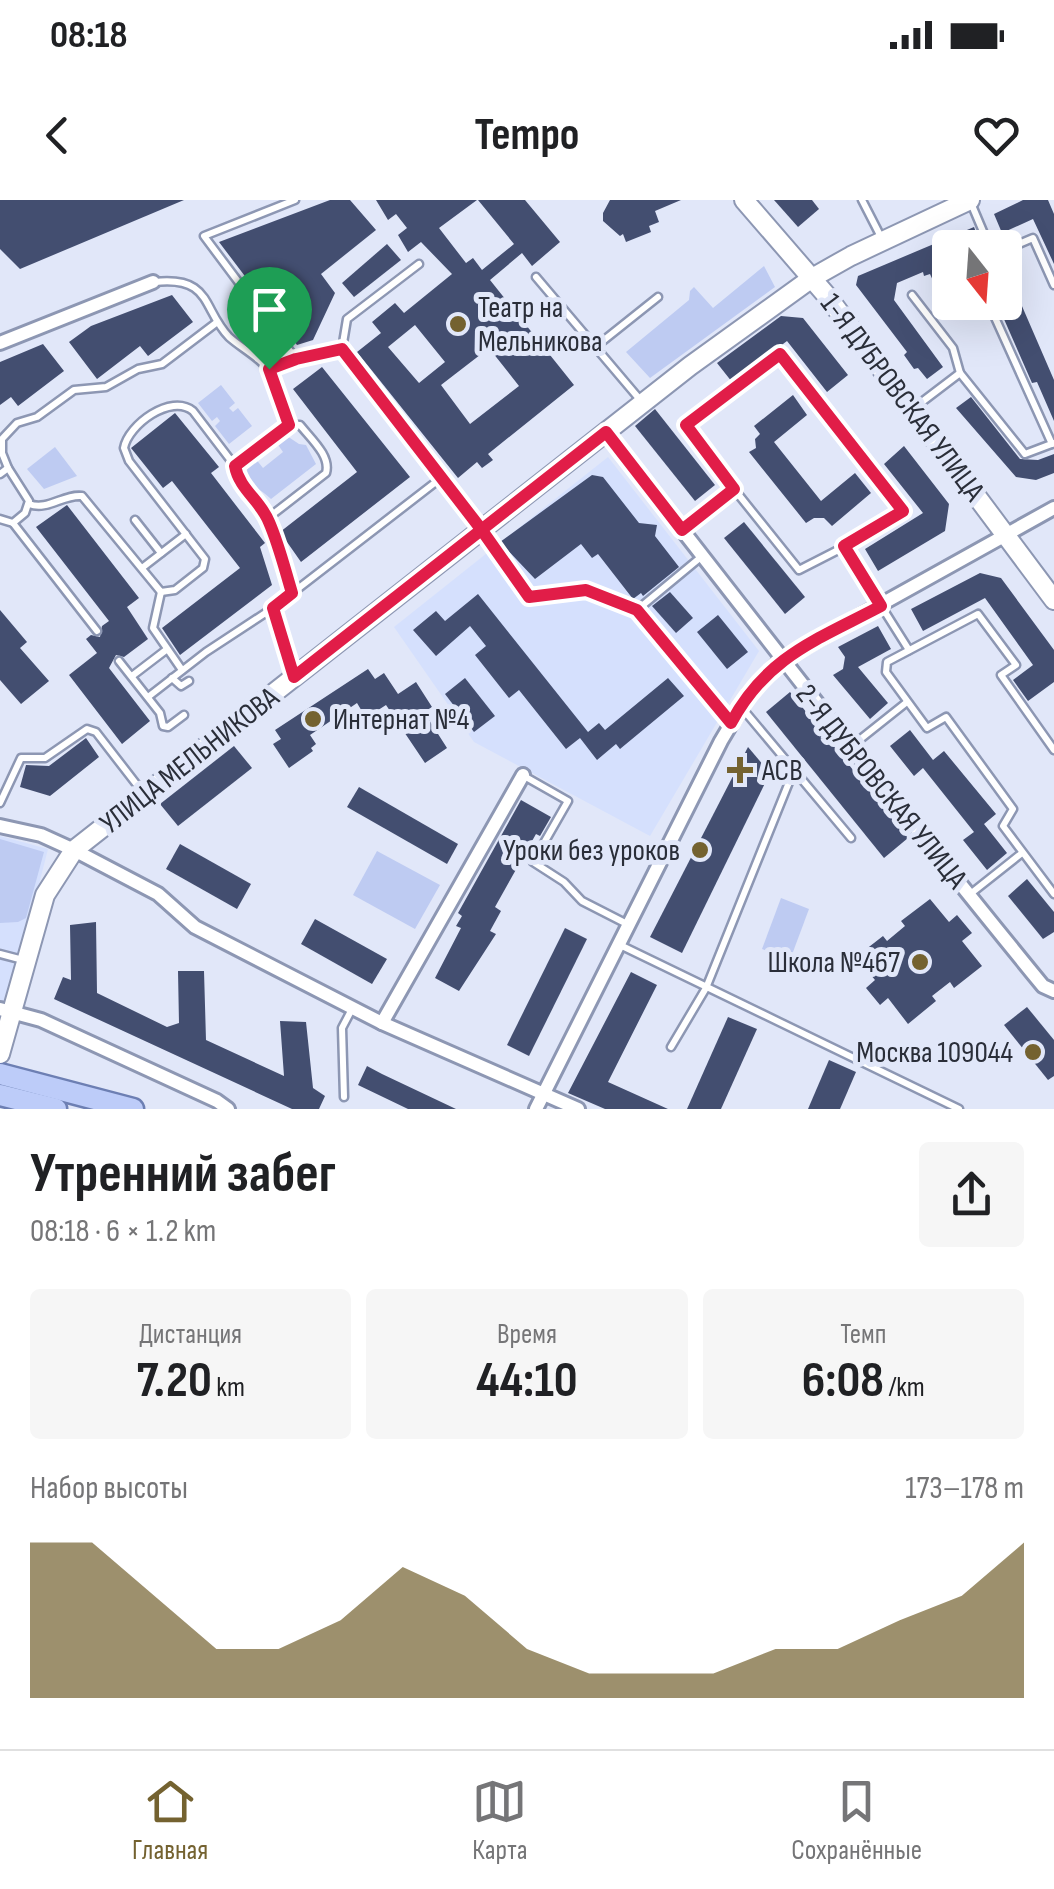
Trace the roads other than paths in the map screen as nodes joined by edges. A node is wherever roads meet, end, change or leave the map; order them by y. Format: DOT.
graph roads {
  1 [pos="294,200"];
  2 [pos="744,200"];
  3 [pos="862,200"];
  4 [pos="970,200"];
  5 [pos="982,230"];
  6 [pos="883,241"];
  7 [pos="1022,243"];
  8 [pos="419,264"];
  9 [pos="536,277"];
  10 [pos="812,278"];
  11 [pos="153,282"];
  12 [pos="1054,285"];
  13 [pos="912,295"];
  14 [pos="658,297"];
  15 [pos="996,320"];
  16 [pos="216,323"];
  17 [pos="0,343"];
  18 [pos="594,348"];
  19 [pos="342,349"];
  20 [pos="296,359"];
  21 [pos="269,369"];
  22 [pos="960,373"];
  23 [pos="642,403"];
  24 [pos="914,408"];
  25 [pos="289,425"];
  26 [pos="606,432"];
  27 [pos="1053,443"];
  28 [pos="235,466"];
  29 [pos="8,468"];
  30 [pos="0,474"];
  31 [pos="441,478"];
  32 [pos="734,489"];
  33 [pos="29,504"];
  34 [pos="1054,508"];
  35 [pos="268,518"];
  36 [pos="0,519"];
  37 [pos="135,520"];
  38 [pos="13,523"];
  39 [pos="481,529"];
  40 [pos="682,530"];
  41 [pos="186,534"];
  42 [pos="1007,535"];
  43 [pos="844,546"];
  44 [pos="161,553"];
  45 [pos="702,556"];
  46 [pos="142,568"];
  47 [pos="161,592"];
  48 [pos="292,593"];
  49 [pos="1054,600"];
  50 [pos="881,606"];
  51 [pos="273,608"];
  52 [pos="637,610"];
  53 [pos="96,631"];
  54 [pos="166,650"];
  55 [pos="909,650"];
  56 [pos="120,660"];
  57 [pos="781,660"];
  58 [pos="182,670"];
  59 [pos="132,676"];
  60 [pos="294,677"];
  61 [pos="172,678"];
  62 [pos="190,681"];
  63 [pos="148,697"];
  64 [pos="907,702"];
  65 [pos="740,706"];
  66 [pos="184,715"];
  67 [pos="731,723"];
  68 [pos="850,747"];
  69 [pos="1054,750"];
  70 [pos="794,770"];
  71 [pos="523,775"];
  72 [pos="144,795"];
  73 [pos="0,803"];
  74 [pos="0,826"];
  75 [pos="851,838"];
  76 [pos="74,850"];
  77 [pos="1022,852"];
  78 [pos="1054,894"];
  79 [pos="969,895"];
  80 [pos="629,924"];
  81 [pos="619,944"];
  82 [pos="0,954"];
  83 [pos="26,960"];
  84 [pos="1050,985"];
  85 [pos="706,988"];
  86 [pos="352,1008"];
  87 [pos="6,1011"];
  88 [pos="382,1023"];
  89 [pos="671,1047"];
  90 [pos="0,1054"];
  91 [pos="0,1074"];
  92 [pos="544,1094"];
  93 [pos="0,1095"];
  94 [pos="344,1097"];
  95 [pos="942,1105"];
  96 [pos="56,1109"];
  97 [pos="133,1109"];
  98 [pos="228,1109"];
  99 [pos="536,1109"];
  100 [pos="578,1109"];
  101 [pos="959,1109"];
  1 -- 20 [label="lane"];
  2 -- 10 [label="street, 1-Я ДУБРОВСКАЯ УЛИЦА"];
  3 -- 6 [label="lane"];
  4 -- 5 [label="lane"];
  4 -- 6 [label="street, УЛИЦА МЕЛЬНИКОВА"];
  6 -- 10 [label="street, УЛИЦА МЕЛЬНИКОВА"];
  7 -- 12 [label="lane"];
  8 -- 19 [label="lane"];
  9 -- 18 [label="lane"];
  10 -- 23 [label="street, УЛИЦА МЕЛЬНИКОВА"];
  10 -- 24 [label="street, 1-Я ДУБРОВСКАЯ УЛИЦА"];
  11 -- 16 [label="lane"];
  11 -- 17 [label="street"];
  13 -- 22 [label="lane"];
  14 -- 18 [label="lane"];
  15 -- 27 [label="lane"];
  16 -- 21 [label="lane"];
  16 -- 29 [label="lane"];
  18 -- 23 [label="lane"];
  19 -- 20 [label="lane"];
  19 -- 31 [label="lane"];
  20 -- 21 [label="lane"];
  21 -- 25 [label="lane"];
  22 -- 24 [label="lane"];
  22 -- 27 [label="lane"];
  23 -- 26 [label="street, УЛИЦА МЕЛЬНИКОВА"];
  24 -- 42 [label="street, 1-Я ДУБРОВСКАЯ УЛИЦА"];
  25 -- 28 [label="lane"];
  25 -- 35 [label="lane"];
  26 -- 39 [label="street, УЛИЦА МЕЛЬНИКОВА"];
  26 -- 40 [label="street, 2-Я ДУБРОВСКАЯ УЛИЦА"];
  28 -- 35 [label="lane"];
  28 -- 41 [label="lane"];
  29 -- 30 [label="lane"];
  29 -- 33 [label="lane"];
  31 -- 39 [label="lane"];
  31 -- 48 [label="lane"];
  32 -- 40 [label="lane"];
  32 -- 43 [label="lane"];
  32 -- 43 [label="lane"];
  33 -- 38 [label="lane"];
  33 -- 46 [label="lane"];
  34 -- 42 [label="street"];
  35 -- 48 [label="lane"];
  36 -- 38 [label="lane"];
  37 -- 44 [label="lane"];
  38 -- 53 [label="lane"];
  39 -- 52 [label="lane"];
  39 -- 60 [label="street, УЛИЦА МЕЛЬНИКОВА"];
  40 -- 45 [label="street, 2-Я ДУБРОВСКАЯ УЛИЦА"];
  41 -- 44 [label="lane"];
  41 -- 47 [label="lane"];
  42 -- 49 [label="street, 1-Я ДУБРОВСКАЯ УЛИЦА"];
  42 -- 50 [label="street"];
  43 -- 50 [label="lane"];
  44 -- 46 [label="lane"];
  45 -- 52 [label="lane"];
  45 -- 57 [label="street, 2-Я ДУБРОВСКАЯ УЛИЦА"];
  46 -- 47 [label="lane"];
  47 -- 54 [label="lane"];
  48 -- 51 [label="lane"];
  50 -- 55 [label="lane"];
  50 -- 57 [label="street"];
  51 -- 58 [label="lane"];
  51 -- 60 [label="lane"];
  52 -- 67 [label="lane"];
  54 -- 58 [label="lane"];
  54 -- 59 [label="lane"];
  55 -- 64 [label="lane"];
  55 -- 69 [label="lane"];
  56 -- 59 [label="lane"];
  57 -- 65 [label="street"];
  57 -- 68 [label="street, 2-Я ДУБРОВСКАЯ УЛИЦА"];
  58 -- 61 [label="lane"];
  59 -- 63 [label="lane"];
  60 -- 72 [label="street, УЛИЦА МЕЛЬНИКОВА"];
  61 -- 62 [label="lane"];
  61 -- 63 [label="lane"];
  63 -- 66 [label="lane"];
  64 -- 68 [label="lane"];
  64 -- 77 [label="lane"];
  65 -- 67 [label="street"];
  65 -- 70 [label="lane"];
  67 -- 80 [label="street"];
  68 -- 79 [label="street, 2-Я ДУБРОВСКАЯ УЛИЦА"];
  70 -- 75 [label="lane"];
  70 -- 85 [label="lane"];
  71 -- 80 [label="lane"];
  71 -- 88 [label="street"];
  72 -- 73 [label="lane"];
  72 -- 76 [label="street, УЛИЦА МЕЛЬНИКОВА"];
  74 -- 76 [label="street"];
  76 -- 83 [label="street, УЛИЦА МЕЛЬНИКОВА"];
  76 -- 86 [label="street"];
  77 -- 78 [label="lane"];
  77 -- 79 [label="lane"];
  79 -- 84 [label="street, 2-Я ДУБРОВСКАЯ УЛИЦА"];
  80 -- 81 [label="street"];
  81 -- 85 [label="lane"];
  81 -- 92 [label="street"];
  82 -- 83 [label="lane"];
  83 -- 87 [label="street, УЛИЦА МЕЛЬНИКОВА"];
  85 -- 89 [label="lane"];
  85 -- 95 [label="lane"];
  86 -- 88 [label="street"];
  86 -- 94 [label="lane"];
  87 -- 90 [label="street, УЛИЦА МЕЛЬНИКОВА"];
  87 -- 98 [label="street"];
  88 -- 92 [label="street"];
  91 -- 97 [label="main road"];
  92 -- 99 [label="street"];
  92 -- 100 [label="street"];
  93 -- 96 [label="main road"];
  95 -- 101 [label="lane"];
}
